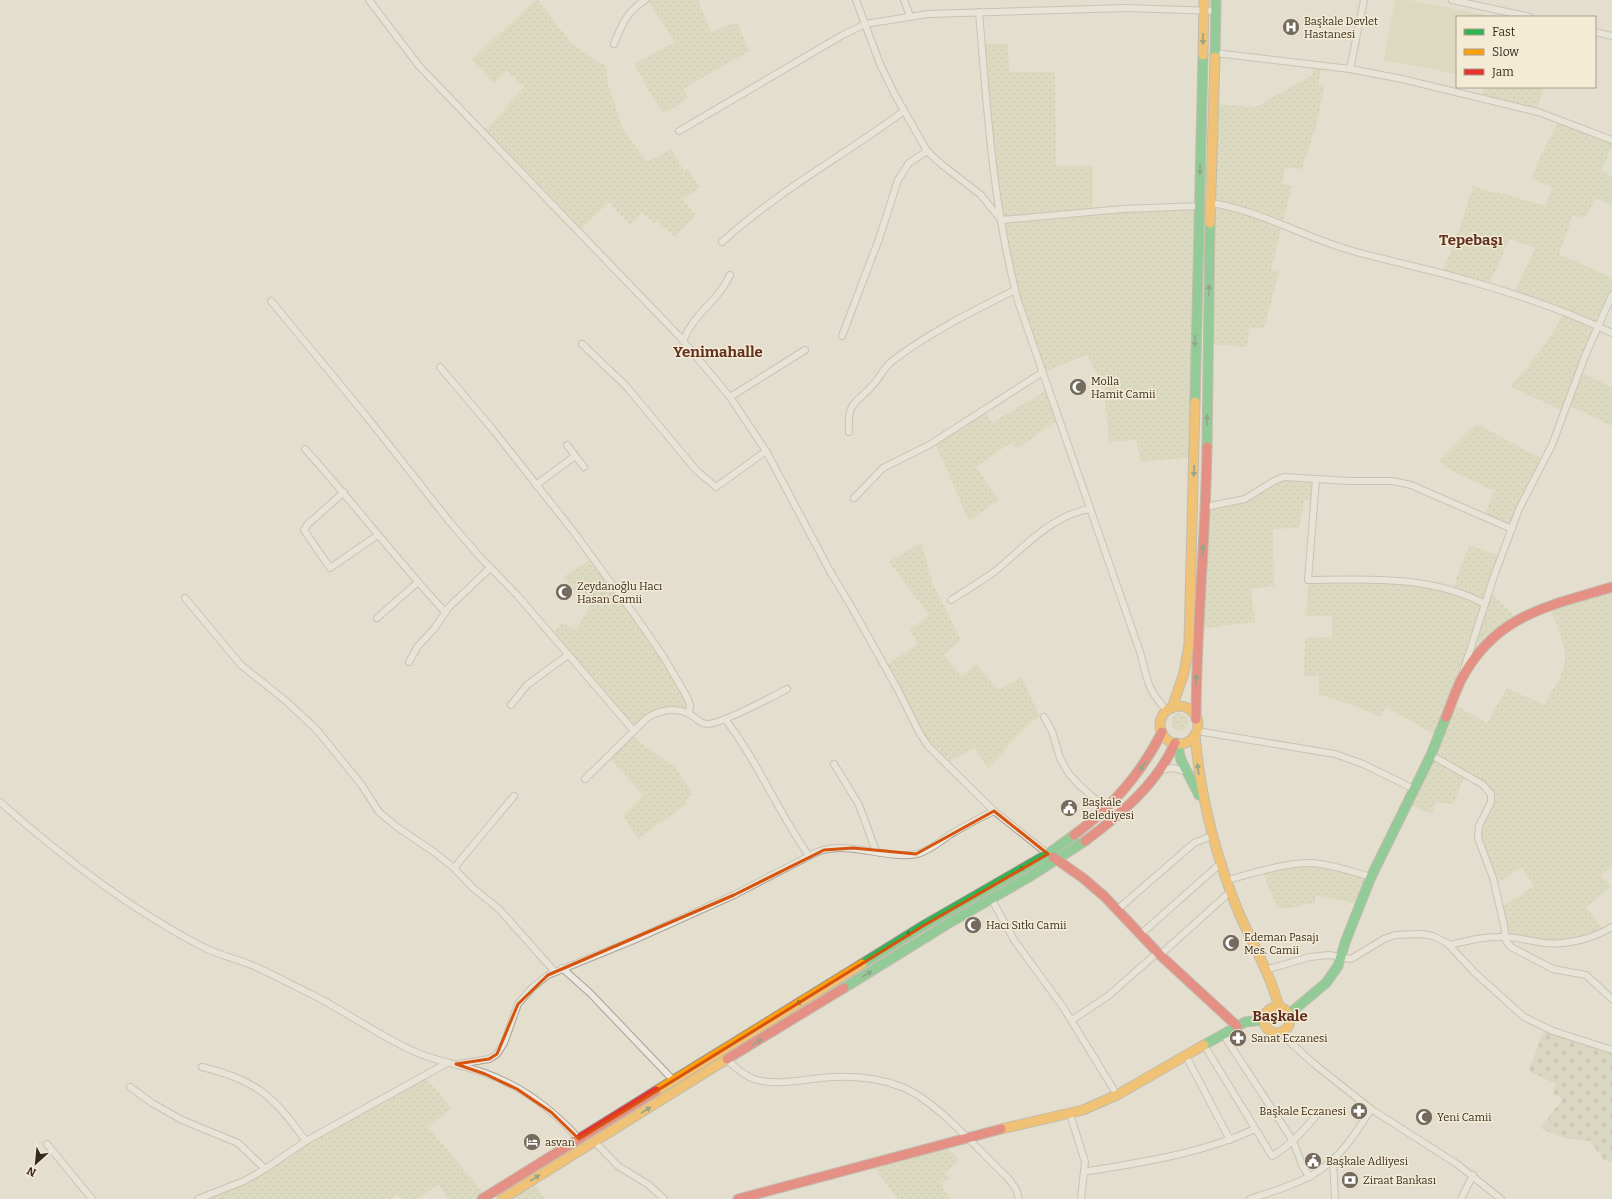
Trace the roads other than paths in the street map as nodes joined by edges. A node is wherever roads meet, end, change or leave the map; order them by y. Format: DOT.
graph roads {
  1 [pos="369,0"];
  2 [pos="645,0"];
  3 [pos="856,0"];
  4 [pos="904,0"];
  5 [pos="1204,0"];
  6 [pos="1216,0"];
  7 [pos="1364,0"];
  8 [pos="1452,0"];
  9 [pos="1204,11"];
  10 [pos="1216,11"];
  11 [pos="979,12"];
  12 [pos="910,16"];
  13 [pos="1525,16"];
  14 [pos="865,24"];
  15 [pos="1596,32"];
  16 [pos="1612,36"];
  17 [pos="614,44"];
  18 [pos="1216,53"];
  19 [pos="1350,69"];
  20 [pos="904,111"];
  21 [pos="679,131"];
  22 [pos="1612,140"];
  23 [pos="927,150"];
  24 [pos="1212,203"];
  25 [pos="1200,206"];
  26 [pos="1001,220"];
  27 [pos="722,242"];
  28 [pos="730,275"];
  29 [pos="1015,290"];
  30 [pos="1612,295"];
  31 [pos="271,301"];
  32 [pos="1597,326"];
  33 [pos="1612,333"];
  34 [pos="842,336"];
  35 [pos="683,341"];
  36 [pos="582,344"];
  37 [pos="805,350"];
  38 [pos="440,367"];
  39 [pos="1043,372"];
  40 [pos="730,397"];
  41 [pos="850,432"];
  42 [pos="567,445"];
  43 [pos="305,449"];
  44 [pos="766,451"];
  45 [pos="575,456"];
  46 [pos="584,468"];
  47 [pos="1316,479"];
  48 [pos="536,485"];
  49 [pos="344,492"];
  50 [pos="854,498"];
  51 [pos="1205,507"];
  52 [pos="1090,510"];
  53 [pos="1512,529"];
  54 [pos="378,535"];
  55 [pos="490,568"];
  56 [pos="418,582"];
  57 [pos="1612,587"];
  58 [pos="185,598"];
  59 [pos="951,600"];
  60 [pos="1485,604"];
  61 [pos="445,612"];
  62 [pos="377,618"];
  63 [pos="568,655"];
  64 [pos="409,662"];
  65 [pos="1461,680"];
  66 [pos="787,689"];
  67 [pos="511,705"];
  68 [pos="1170,709"];
  69 [pos="689,714"];
  70 [pos="1044,716"];
  71 [pos="725,718"];
  72 [pos="1196,719"];
  73 [pos="634,731"];
  74 [pos="1162,732"];
  75 [pos="1196,732"];
  76 [pos="1176,743"];
  77 [pos="1431,755"];
  78 [pos="834,764"];
  79 [pos="1160,770"];
  80 [pos="1189,774"];
  81 [pos="585,779"];
  82 [pos="1414,789"];
  83 [pos="514,796"];
  84 [pos="0,802"];
  85 [pos="1203,803"];
  86 [pos="1107,809"];
  87 [pos="994,811"];
  88 [pos="1115,816"];
  89 [pos="1212,836"];
  90 [pos="876,851"];
  91 [pos="1048,854"];
  92 [pos="809,856"];
  93 [pos="1057,860"];
  94 [pos="1221,863"];
  95 [pos="454,868"];
  96 [pos="1371,877"];
  97 [pos="1227,880"];
  98 [pos="1230,891"];
  99 [pos="990,898"];
  100 [pos="1118,909"];
  101 [pos="1612,926"];
  102 [pos="1141,934"];
  103 [pos="1505,937"];
  104 [pos="1449,945"];
  105 [pos="1159,953"];
  106 [pos="1341,958"];
  107 [pos="562,968"];
  108 [pos="1265,970"];
  109 [pos="556,972"];
  110 [pos="1612,999"];
  111 [pos="1279,1007"];
  112 [pos="1289,1014"];
  113 [pos="1072,1020"];
  114 [pos="1264,1020"];
  115 [pos="1237,1026"];
  116 [pos="1280,1033"];
  117 [pos="1223,1034"];
  118 [pos="1204,1045"];
  119 [pos="1612,1050"];
  120 [pos="1186,1056"];
  121 [pos="727,1060"];
  122 [pos="447,1063"];
  123 [pos="456,1064"];
  124 [pos="202,1067"];
  125 [pos="674,1081"];
  126 [pos="130,1087"];
  127 [pos="1117,1095"];
  128 [pos="1371,1109"];
  129 [pos="1319,1112"];
  130 [pos="1070,1114"];
  131 [pos="1255,1129"];
  132 [pos="966,1137"];
  133 [pos="579,1139"];
  134 [pos="1230,1140"];
  135 [pos="306,1141"];
  136 [pos="594,1141"];
  137 [pos="1293,1141"];
  138 [pos="47,1144"];
  139 [pos="1333,1160"];
  140 [pos="265,1169"];
  141 [pos="1084,1172"];
  142 [pos="1472,1175"];
  143 [pos="1310,1177"];
  144 [pos="92,1199"];
  145 [pos="198,1199"];
  146 [pos="482,1199"];
  147 [pos="502,1199"];
  148 [pos="664,1199"];
  149 [pos="738,1199"];
  150 [pos="1019,1199"];
  151 [pos="1081,1199"];
  152 [pos="1250,1199"];
  153 [pos="1334,1199"];
  154 [pos="1462,1199"];
  155 [pos="1501,1199"];
  1 -- 35 [label="street"];
  2 -- 17 [label="street"];
  3 -- 14 [label="street"];
  4 -- 12 [label="street"];
  5 -- 9 [label="main road"];
  6 -- 10 [label="main road"];
  7 -- 19 [label="street"];
  8 -- 13 [label="street"];
  9 -- 10 [label="street"];
  9 -- 11 [label="street"];
  9 -- 25 [label="main road, one-way"];
  10 -- 18 [label="main road"];
  11 -- 12 [label="street"];
  11 -- 26 [label="street"];
  12 -- 14 [label="street"];
  14 -- 20 [label="street"];
  14 -- 21 [label="street"];
  15 -- 16 [label="street"];
  18 -- 19 [label="street"];
  18 -- 24 [label="main road"];
  19 -- 22 [label="street"];
  20 -- 23 [label="street"];
  20 -- 27 [label="street"];
  23 -- 26 [label="street"];
  23 -- 34 [label="street"];
  24 -- 32 [label="street"];
  51 -- 24 [label="main road, one-way"];
  25 -- 26 [label="street"];
  25 -- 68 [label="main road, one-way"];
  26 -- 29 [label="street"];
  28 -- 35 [label="street"];
  29 -- 39 [label="street"];
  29 -- 41 [label="street"];
  30 -- 32 [label="street"];
  31 -- 55 [label="street"];
  32 -- 33 [label="street"];
  32 -- 53 [label="street"];
  35 -- 40 [label="street"];
  36 -- 44 [label="street"];
  37 -- 40 [label="street"];
  38 -- 48 [label="street"];
  39 -- 50 [label="street"];
  39 -- 52 [label="street"];
  40 -- 44 [label="street"];
  42 -- 45 [label="street"];
  43 -- 49 [label="street"];
  44 -- 87 [label="street"];
  45 -- 46 [label="street"];
  45 -- 48 [label="street"];
  47 -- 51 [label="street"];
  47 -- 53 [label="street"];
  47 -- 60 [label="street"];
  48 -- 69 [label="street"];
  49 -- 54 [label="street"];
  49 -- 54 [label="street"];
  72 -- 51 [label="main road, one-way"];
  52 -- 59 [label="street"];
  52 -- 68 [label="street"];
  53 -- 60 [label="street"];
  54 -- 56 [label="street"];
  55 -- 61 [label="street"];
  55 -- 63 [label="street"];
  56 -- 61 [label="street"];
  56 -- 62 [label="street"];
  57 -- 65 [label="main road"];
  58 -- 95 [label="street"];
  60 -- 65 [label="street"];
  61 -- 64 [label="street"];
  63 -- 67 [label="street"];
  63 -- 73 [label="street"];
  65 -- 77 [label="main road"];
  66 -- 71 [label="street"];
  68 -- 72 [label="main road"];
  68 -- 74 [label="main road"];
  69 -- 71 [label="street"];
  69 -- 73 [label="street"];
  70 -- 86 [label="street"];
  71 -- 92 [label="street"];
  72 -- 75 [label="main road"];
  73 -- 81 [label="street"];
  74 -- 76 [label="main road"];
  74 -- 86 [label="main road, one-way"];
  75 -- 76 [label="main road"];
  75 -- 82 [label="street"];
  85 -- 75 [label="main road, one-way"];
  76 -- 79 [label="main road"];
  76 -- 80 [label="main road"];
  77 -- 82 [label="main road"];
  77 -- 103 [label="street"];
  78 -- 90 [label="street"];
  79 -- 80 [label="street"];
  79 -- 88 [label="main road"];
  80 -- 85 [label="main road"];
  82 -- 96 [label="main road"];
  83 -- 95 [label="street"];
  84 -- 122 [label="street"];
  85 -- 89 [label="main road"];
  86 -- 88 [label="street"];
  86 -- 91 [label="main road"];
  87 -- 90 [label="street"];
  87 -- 91 [label="street"];
  88 -- 93 [label="main road"];
  89 -- 94 [label="main road"];
  89 -- 100 [label="street"];
  90 -- 92 [label="street"];
  91 -- 93 [label="main road"];
  91 -- 125 [label="main road, one-way"];
  92 -- 107 [label="street"];
  93 -- 99 [label="main road"];
  93 -- 100 [label="main road"];
  94 -- 97 [label="main road"];
  94 -- 102 [label="street"];
  95 -- 109 [label="street"];
  96 -- 97 [label="street"];
  96 -- 106 [label="main road"];
  97 -- 98 [label="main road"];
  98 -- 105 [label="street"];
  98 -- 108 [label="main road"];
  99 -- 113 [label="street"];
  121 -- 99 [label="main road, one-way"];
  100 -- 102 [label="main road"];
  101 -- 103 [label="street"];
  102 -- 105 [label="main road"];
  103 -- 104 [label="street"];
  103 -- 110 [label="street"];
  104 -- 106 [label="street"];
  104 -- 119 [label="street"];
  105 -- 113 [label="street"];
  105 -- 115 [label="main road"];
  106 -- 108 [label="street"];
  106 -- 112 [label="main road"];
  107 -- 109 [label="street"];
  107 -- 125 [label="street"];
  108 -- 111 [label="main road"];
  109 -- 123 [label="street"];
  111 -- 112 [label="main road"];
  111 -- 114 [label="main road"];
  112 -- 116 [label="main road"];
  113 -- 127 [label="street"];
  114 -- 115 [label="main road"];
  114 -- 116 [label="main road"];
  115 -- 117 [label="main road"];
  116 -- 128 [label="street"];
  117 -- 118 [label="main road"];
  117 -- 137 [label="street"];
  118 -- 120 [label="main road"];
  118 -- 131 [label="street"];
  120 -- 127 [label="main road"];
  120 -- 134 [label="street"];
  121 -- 132 [label="street"];
  136 -- 121 [label="main road, one-way"];
  122 -- 123 [label="street"];
  122 -- 135 [label="street"];
  123 -- 133 [label="street"];
  124 -- 135 [label="street"];
  125 -- 133 [label="main road"];
  126 -- 140 [label="street"];
  127 -- 130 [label="main road"];
  128 -- 139 [label="street"];
  128 -- 142 [label="street"];
  129 -- 137 [label="street"];
  130 -- 132 [label="main road"];
  130 -- 141 [label="street"];
  131 -- 134 [label="street"];
  131 -- 137 [label="street"];
  132 -- 149 [label="main road"];
  132 -- 150 [label="street"];
  133 -- 146 [label="main road"];
  134 -- 141 [label="street"];
  135 -- 140 [label="street"];
  147 -- 136 [label="main road, one-way"];
  136 -- 148 [label="street"];
  137 -- 143 [label="street"];
  138 -- 144 [label="street"];
  139 -- 143 [label="street"];
  139 -- 153 [label="street"];
  140 -- 145 [label="street"];
  141 -- 151 [label="street"];
  142 -- 154 [label="street"];
  142 -- 155 [label="street"];
  143 -- 152 [label="street"];
}
